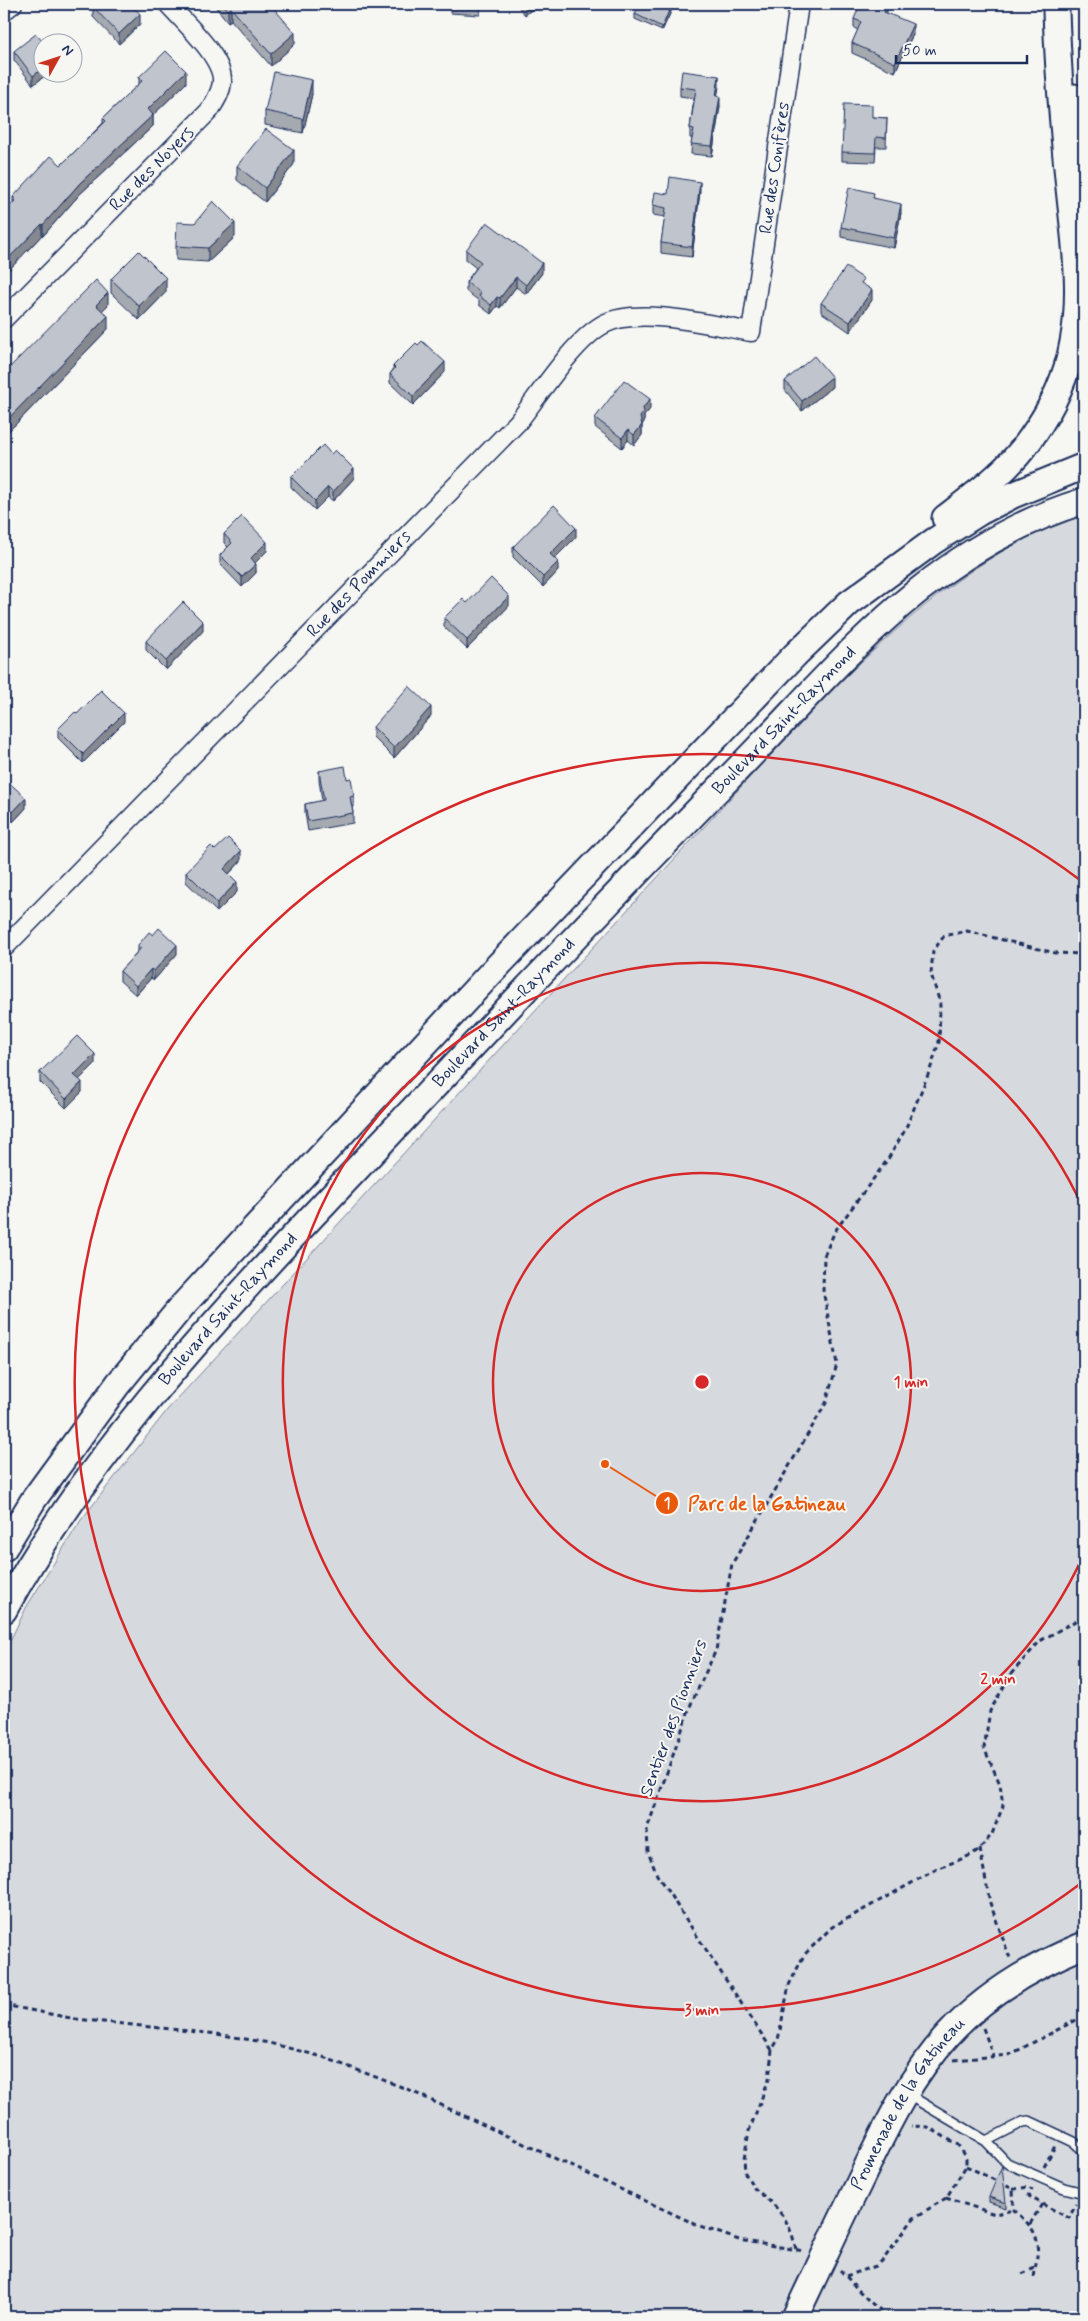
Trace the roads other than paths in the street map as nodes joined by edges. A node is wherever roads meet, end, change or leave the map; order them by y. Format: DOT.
graph roads {
  1 [pos="13,4"];
  2 [pos="168,4"];
  3 [pos="799,4"];
  4 [pos="1055,7"];
  5 [pos="4,11"];
  6 [pos="1084,148"];
  7 [pos="4,319"];
  8 [pos="751,332"];
  9 [pos="1084,466"];
  10 [pos="1084,501"];
  11 [pos="849,603"];
  12 [pos="4,948"];
  13 [pos="4,1548"];
  14 [pos="4,1610"];
  15 [pos="1084,1945"];
  16 [pos="905,2093"];
  17 [pos="986,2141"];
  18 [pos="1084,2151"];
  19 [pos="1084,2191"];
  20 [pos="795,2317"];
  1 -- 5 [label="street"];
  2 -- 7 [label="street, Rue des Noyers"];
  3 -- 8 [label="street, Rue des Conifères"];
  4 -- 6 [label="main road"];
  4 -- 11 [label="main road"];
  8 -- 12 [label="street, Rue des Pommiers"];
  9 -- 11 [label="main road, Boulevard Saint-Raymond"];
  10 -- 14 [label="main road, Boulevard Saint-Raymond"];
  11 -- 13 [label="main road, Boulevard Saint-Raymond"];
  15 -- 16 [label="main road, Promenade de la Gatineau"];
  16 -- 17 [label="lane"];
  16 -- 20 [label="main road, Promenade de la Gatineau"];
  17 -- 18 [label="lane"];
  17 -- 19 [label="lane"];
}
